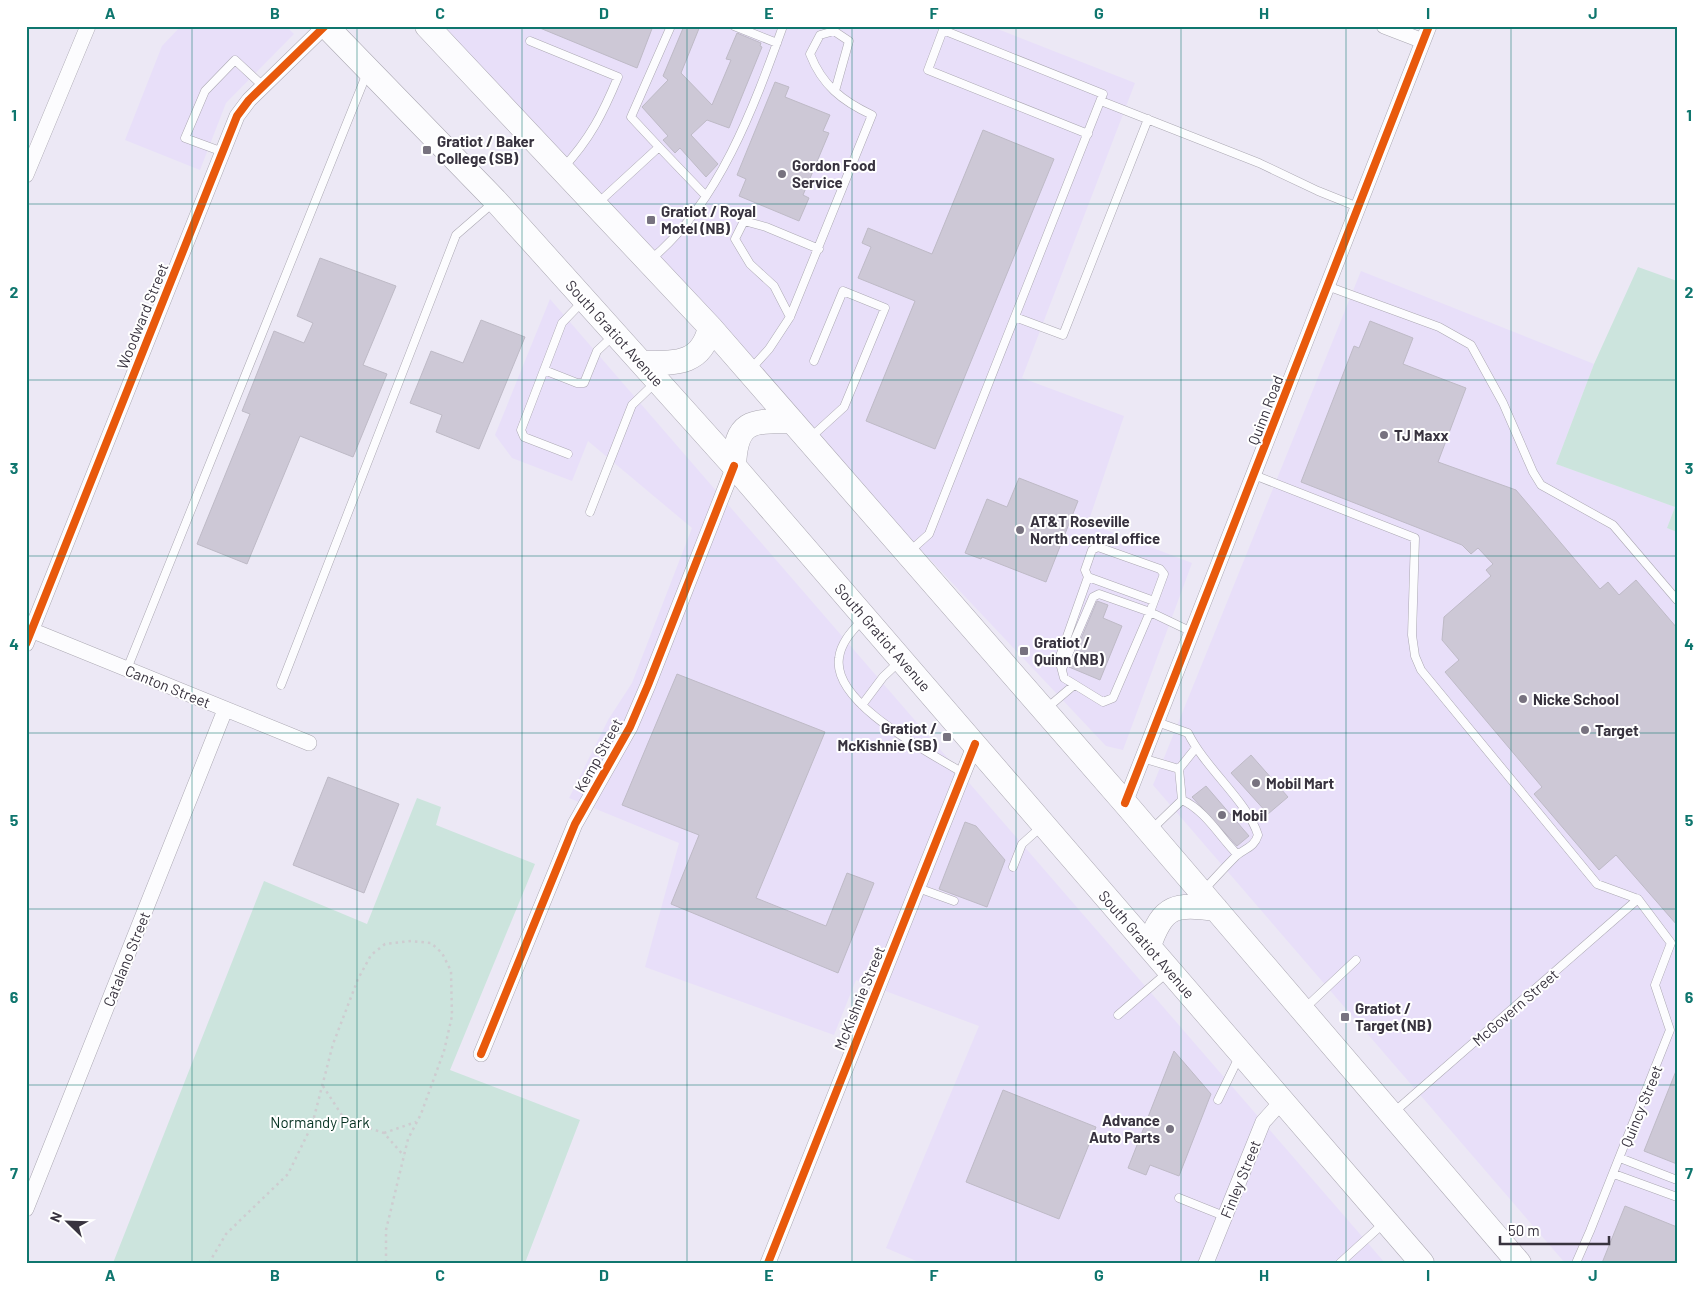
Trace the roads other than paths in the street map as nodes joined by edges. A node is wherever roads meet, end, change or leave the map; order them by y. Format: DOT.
graph roads {
  1 [pos="88,26"];
  2 [pos="326,26"];
  3 [pos="428,26"];
  4 [pos="671,26"];
  5 [pos="734,26"];
  6 [pos="783,26"];
  7 [pos="1384,26"];
  8 [pos="1429,26"];
  9 [pos="530,41"];
  10 [pos="1423,41"];
  11 [pos="777,43"];
  12 [pos="369,70"];
  13 [pos="263,86"];
  14 [pos="835,91"];
  15 [pos="1101,101"];
  16 [pos="1148,119"];
  17 [pos="1088,134"];
  18 [pos="659,147"];
  19 [pos="223,152"];
  20 [pos="562,169"];
  21 [pos="26,175"];
  22 [pos="705,195"];
  23 [pos="495,200"];
  24 [pos="596,205"];
  25 [pos="1358,207"];
  26 [pos="819,249"];
  27 [pos="648,261"];
  28 [pos="1327,286"];
  29 [pos="585,299"];
  30 [pos="1015,317"];
  31 [pos="790,318"];
  32 [pos="710,327"];
  33 [pos="615,333"];
  34 [pos="814,361"];
  35 [pos="642,363"];
  36 [pos="544,370"];
  37 [pos="749,372"];
  38 [pos="658,381"];
  39 [pos="792,421"];
  40 [pos="809,440"];
  41 [pos="568,454"];
  42 [pos="734,466"];
  43 [pos="1254,475"];
  44 [pos="590,512"];
  45 [pos="908,554"];
  46 [pos="1088,577"];
  47 [pos="1677,600"];
  48 [pos="1154,601"];
  49 [pos="1150,612"];
  50 [pos="865,617"];
  51 [pos="1192,632"];
  52 [pos="28,634"];
  53 [pos="902,660"];
  54 [pos="127,669"];
  55 [pos="1062,669"];
  56 [pos="281,685"];
  57 [pos="1074,685"];
  58 [pos="862,705"];
  59 [pos="225,710"];
  60 [pos="1045,711"];
  61 [pos="1156,722"];
  62 [pos="309,744"];
  63 [pos="975,744"];
  64 [pos="1196,749"];
  65 [pos="1142,758"];
  66 [pos="1179,769"];
  67 [pos="963,773"];
  68 [pos="1182,800"];
  69 [pos="1125,803"];
  70 [pos="1044,824"];
  71 [pos="1150,832"];
  72 [pos="1237,854"];
  73 [pos="1013,867"];
  74 [pos="918,888"];
  75 [pos="1638,899"];
  76 [pos="1209,901"];
  77 [pos="954,902"];
  78 [pos="1149,946"];
  79 [pos="1356,960"];
  80 [pos="1170,970"];
  81 [pos="1303,1010"];
  82 [pos="1118,1016"];
  83 [pos="1241,1053"];
  84 [pos="481,1054"];
  85 [pos="1218,1100"];
  86 [pos="1282,1101"];
  87 [pos="1392,1114"];
  88 [pos="1620,1158"];
  89 [pos="1614,1174"];
  90 [pos="1677,1180"];
  91 [pos="1677,1197"];
  92 [pos="1179,1198"];
  93 [pos="26,1209"];
  94 [pos="1224,1216"];
  95 [pos="1386,1221"];
  96 [pos="768,1263"];
  97 [pos="1206,1263"];
  98 [pos="1340,1263"];
  99 [pos="1422,1263"];
  100 [pos="1519,1263"];
  101 [pos="1576,1263"];
  1 -- 21 [label="street"];
  2 -- 12 [label="main road, South Gratiot Avenue"];
  2 -- 13 [label="street, Woodward Street"];
  3 -- 20 [label="main road"];
  4 -- 18 [label="lane"];
  5 -- 11 [label="lane"];
  6 -- 11 [label="lane"];
  7 -- 10 [label="street"];
  8 -- 10 [label="street, Quinn Road"];
  9 -- 20 [label="lane"];
  10 -- 25 [label="street, Quinn Road"];
  11 -- 22 [label="lane"];
  12 -- 23 [label="main road, South Gratiot Avenue"];
  12 -- 54 [label="lane"];
  13 -- 19 [label="street, Woodward Street"];
  13 -- 19 [label="lane"];
  14 -- 14 [label="lane"];
  14 -- 26 [label="lane"];
  15 -- 16 [label="lane"];
  15 -- 17 [label="lane"];
  15 -- 17 [label="lane"];
  16 -- 25 [label="lane"];
  16 -- 30 [label="lane"];
  17 -- 30 [label="lane"];
  18 -- 22 [label="lane"];
  18 -- 24 [label="lane"];
  19 -- 52 [label="street, Woodward Street"];
  20 -- 24 [label="main road"];
  22 -- 27 [label="lane"];
  23 -- 29 [label="main road, South Gratiot Avenue"];
  23 -- 56 [label="lane"];
  24 -- 27 [label="main road"];
  25 -- 28 [label="street, Quinn Road"];
  26 -- 31 [label="lane"];
  26 -- 31 [label="lane"];
  27 -- 32 [label="main road"];
  28 -- 43 [label="street, Quinn Road"];
  28 -- 47 [label="lane"];
  29 -- 33 [label="main road, South Gratiot Avenue"];
  29 -- 36 [label="lane"];
  30 -- 45 [label="lane"];
  31 -- 37 [label="lane"];
  32 -- 35 [label="main road"];
  32 -- 37 [label="main road"];
  33 -- 35 [label="main road, South Gratiot Avenue"];
  33 -- 36 [label="lane"];
  34 -- 40 [label="lane"];
  35 -- 38 [label="main road, South Gratiot Avenue"];
  36 -- 41 [label="lane"];
  37 -- 39 [label="main road"];
  38 -- 42 [label="main road, South Gratiot Avenue"];
  38 -- 44 [label="lane"];
  39 -- 40 [label="main road"];
  39 -- 42 [label="main road"];
  40 -- 45 [label="main road"];
  42 -- 50 [label="main road, South Gratiot Avenue"];
  42 -- 84 [label="street, Kemp Street"];
  43 -- 51 [label="street, Quinn Road"];
  43 -- 75 [label="lane"];
  45 -- 60 [label="main road"];
  46 -- 48 [label="lane"];
  46 -- 48 [label="lane"];
  46 -- 55 [label="lane"];
  48 -- 49 [label="lane"];
  49 -- 51 [label="lane"];
  49 -- 55 [label="lane"];
  49 -- 57 [label="lane"];
  50 -- 53 [label="main road, South Gratiot Avenue"];
  50 -- 58 [label="lane"];
  51 -- 61 [label="street, Quinn Road"];
  52 -- 54 [label="street, Canton Street"];
  53 -- 58 [label="lane"];
  53 -- 63 [label="main road, South Gratiot Avenue"];
  54 -- 59 [label="street, Canton Street"];
  55 -- 57 [label="lane"];
  57 -- 60 [label="lane"];
  58 -- 67 [label="lane"];
  59 -- 62 [label="street, Canton Street"];
  59 -- 93 [label="street, Catalano Street"];
  60 -- 69 [label="main road"];
  61 -- 64 [label="lane"];
  61 -- 65 [label="street, Quinn Road"];
  63 -- 67 [label="street, McKishnie Street"];
  63 -- 70 [label="main road, South Gratiot Avenue"];
  64 -- 66 [label="lane"];
  64 -- 72 [label="lane"];
  65 -- 66 [label="lane"];
  65 -- 69 [label="street, Quinn Road"];
  66 -- 68 [label="lane"];
  67 -- 74 [label="street, McKishnie Street"];
  68 -- 71 [label="lane"];
  68 -- 72 [label="lane"];
  69 -- 71 [label="main road"];
  70 -- 73 [label="lane"];
  70 -- 78 [label="main road, South Gratiot Avenue"];
  71 -- 76 [label="main road"];
  72 -- 76 [label="lane"];
  74 -- 77 [label="lane"];
  74 -- 96 [label="street, McKishnie Street"];
  75 -- 87 [label="lane, McGovern Street"];
  75 -- 88 [label="lane, Quincy Street"];
  76 -- 78 [label="main road"];
  76 -- 81 [label="main road"];
  78 -- 80 [label="main road, South Gratiot Avenue"];
  79 -- 81 [label="lane"];
  80 -- 82 [label="lane"];
  80 -- 83 [label="main road, South Gratiot Avenue"];
  81 -- 87 [label="main road"];
  83 -- 85 [label="lane"];
  83 -- 86 [label="main road, South Gratiot Avenue"];
  86 -- 94 [label="street, Finley Street"];
  86 -- 95 [label="main road, South Gratiot Avenue"];
  87 -- 100 [label="main road"];
  88 -- 89 [label="lane, Quincy Street"];
  88 -- 90 [label="lane"];
  89 -- 91 [label="lane"];
  89 -- 101 [label="lane, Quincy Street"];
  92 -- 94 [label="lane"];
  94 -- 97 [label="street, Finley Street"];
  95 -- 98 [label="lane"];
  95 -- 99 [label="main road, South Gratiot Avenue"];
}
